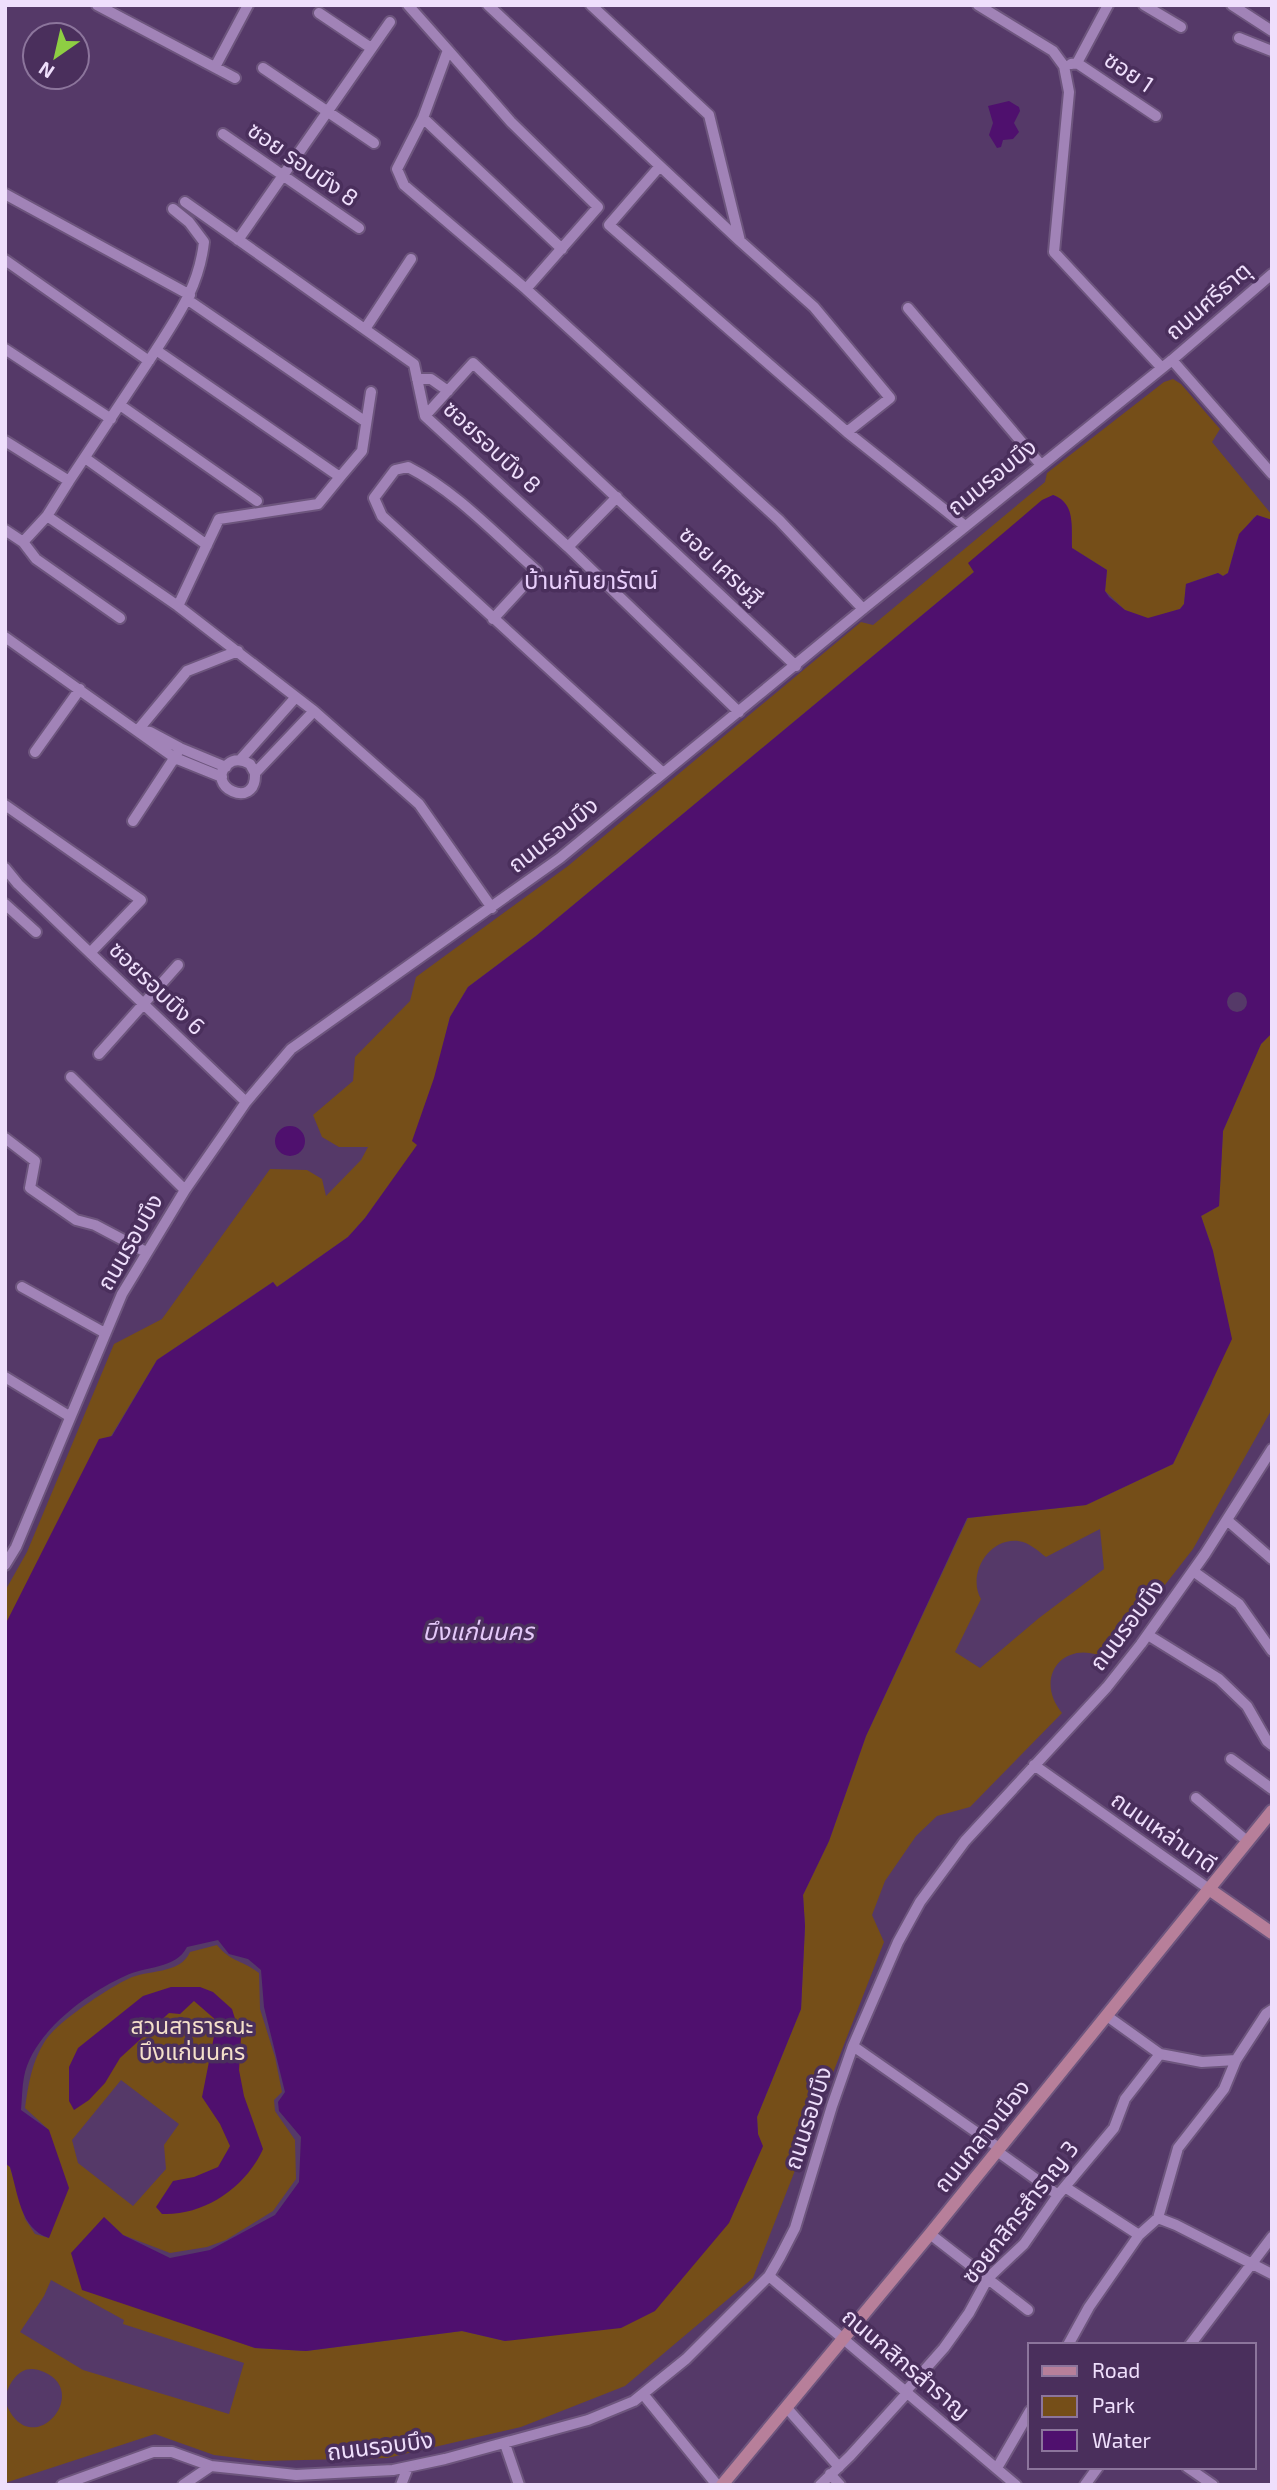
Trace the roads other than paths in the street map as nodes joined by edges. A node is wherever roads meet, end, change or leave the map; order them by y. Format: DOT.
graph roads {
  1 [pos="97,5"];
  2 [pos="248,5"];
  3 [pos="408,5"];
  4 [pos="488,5"];
  5 [pos="591,5"];
  6 [pos="978,5"];
  7 [pos="1108,5"];
  8 [pos="1144,5"];
  9 [pos="1232,5"];
  10 [pos="319,13"];
  11 [pos="390,22"];
  12 [pos="1181,27"];
  13 [pos="1272,31"];
  14 [pos="1239,38"];
  15 [pos="371,48"];
  16 [pos="448,50"];
  17 [pos="1272,51"];
  18 [pos="1077,63"];
  19 [pos="1065,66"];
  20 [pos="215,67"];
  21 [pos="263,68"];
  22 [pos="235,78"];
  23 [pos="327,113"];
  24 [pos="1156,116"];
  25 [pos="423,118"];
  26 [pos="222,134"];
  27 [pos="374,143"];
  28 [pos="660,166"];
  29 [pos="283,176"];
  30 [pos="5,194"];
  31 [pos="185,202"];
  32 [pos="173,209"];
  33 [pos="359,228"];
  34 [pos="239,240"];
  35 [pos="740,242"];
  36 [pos="562,249"];
  37 [pos="411,259"];
  38 [pos="5,260"];
  39 [pos="1272,274"];
  40 [pos="526,289"];
  41 [pos="189,298"];
  42 [pos="908,309"];
  43 [pos="365,329"];
  44 [pos="5,349"];
  45 [pos="156,350"];
  46 [pos="1172,360"];
  47 [pos="149,361"];
  48 [pos="1163,368"];
  49 [pos="417,379"];
  50 [pos="447,391"];
  51 [pos="370,392"];
  52 [pos="120,405"];
  53 [pos="425,416"];
  54 [pos="111,419"];
  55 [pos="366,422"];
  56 [pos="847,432"];
  57 [pos="5,441"];
  58 [pos="85,458"];
  59 [pos="1041,465"];
  60 [pos="1272,474"];
  61 [pos="340,477"];
  62 [pos="69,481"];
  63 [pos="617,496"];
  64 [pos="257,501"];
  65 [pos="47,516"];
  66 [pos="964,527"];
  67 [pos="5,530"];
  68 [pos="23,542"];
  69 [pos="207,545"];
  70 [pos="568,547"];
  71 [pos="178,606"];
  72 [pos="863,609"];
  73 [pos="120,618"];
  74 [pos="493,619"];
  75 [pos="5,637"];
  76 [pos="238,651"];
  77 [pos="796,666"];
  78 [pos="80,689"];
  79 [pos="296,697"];
  80 [pos="314,711"];
  81 [pos="739,712"];
  82 [pos="138,730"];
  83 [pos="35,752"];
  84 [pos="178,753"];
  85 [pos="240,760"];
  86 [pos="224,772"];
  87 [pos="255,773"];
  88 [pos="663,774"];
  89 [pos="5,805"];
  90 [pos="133,821"];
  91 [pos="5,868"];
  92 [pos="5,904"];
  93 [pos="492,908"];
  94 [pos="36,932"];
  95 [pos="90,953"];
  96 [pos="178,965"];
  97 [pos="141,1004"];
  98 [pos="99,1054"];
  99 [pos="71,1077"];
  100 [pos="246,1102"];
  101 [pos="5,1138"];
  102 [pos="186,1190"];
  103 [pos="146,1252"];
  104 [pos="22,1287"];
  105 [pos="105,1333"];
  106 [pos="5,1377"];
  107 [pos="69,1416"];
  108 [pos="1272,1449"];
  109 [pos="1227,1520"];
  110 [pos="1272,1559"];
  111 [pos="5,1565"];
  112 [pos="1193,1571"];
  113 [pos="1148,1635"];
  114 [pos="1272,1651"];
  115 [pos="1272,1745"];
  116 [pos="1231,1759"];
  117 [pos="1034,1765"];
  118 [pos="1272,1789"];
  119 [pos="1196,1798"];
  120 [pos="1272,1811"];
  121 [pos="1247,1841"];
  122 [pos="1209,1889"];
  123 [pos="1272,1933"];
  124 [pos="1272,2010"];
  125 [pos="1107,2016"];
  126 [pos="853,2046"];
  127 [pos="1160,2054"];
  128 [pos="1236,2060"];
  129 [pos="998,2149"];
  130 [pos="1062,2191"];
  131 [pos="1158,2218"];
  132 [pos="930,2234"];
  133 [pos="1139,2235"];
  134 [pos="1272,2237"];
  135 [pos="1252,2263"];
  136 [pos="1272,2274"];
  137 [pos="769,2276"];
  138 [pos="988,2278"];
  139 [pos="1028,2310"];
  140 [pos="841,2339"];
  141 [pos="1069,2343"];
  142 [pos="1192,2343"];
  143 [pos="907,2391"];
  144 [pos="643,2394"];
  145 [pos="786,2407"];
  146 [pos="1028,2415"];
  147 [pos="505,2444"];
  148 [pos="211,2466"];
  149 [pos="408,2467"];
  150 [pos="1097,2469"];
  151 [pos="1190,2469"];
  152 [pos="835,2470"];
  153 [pos="1001,2476"];
  154 [pos="62,2485"];
  155 [pos="183,2485"];
  156 [pos="401,2485"];
  157 [pos="519,2485"];
  158 [pos="717,2485"];
  159 [pos="722,2485"];
  160 [pos="820,2485"];
  161 [pos="840,2485"];
  162 [pos="1016,2485"];
  163 [pos="1085,2485"];
  164 [pos="1213,2485"];
  1 -- 20 [label="street"];
  2 -- 20 [label="street"];
  3 -- 16 [label="street"];
  4 -- 28 [label="street"];
  5 -- 35 [label="street"];
  6 -- 19 [label="street"];
  7 -- 18 [label="street"];
  8 -- 12 [label="street"];
  9 -- 13 [label="street"];
  10 -- 15 [label="street"];
  11 -- 15 [label="street"];
  14 -- 17 [label="street"];
  15 -- 23 [label="street"];
  16 -- 25 [label="street"];
  16 -- 36 [label="street"];
  18 -- 19 [label="street"];
  18 -- 24 [label="street, ซอย 1"];
  19 -- 48 [label="street"];
  20 -- 22 [label="street"];
  21 -- 23 [label="street"];
  23 -- 27 [label="street"];
  23 -- 29 [label="street"];
  25 -- 36 [label="street"];
  25 -- 40 [label="street"];
  26 -- 29 [label="street, ซอย รอบบึง 8"];
  28 -- 35 [label="street"];
  28 -- 56 [label="street"];
  29 -- 33 [label="street, ซอย รอบบึง 8"];
  29 -- 34 [label="street"];
  30 -- 41 [label="street"];
  31 -- 34 [label="street, ซอยรอบบึง 8"];
  32 -- 41 [label="street"];
  34 -- 43 [label="street, ซอยรอบบึง 8"];
  35 -- 56 [label="street"];
  36 -- 40 [label="street"];
  37 -- 43 [label="street"];
  38 -- 47 [label="street"];
  39 -- 46 [label="street, ถนนศรีธาตุ"];
  40 -- 72 [label="street"];
  41 -- 45 [label="street"];
  41 -- 55 [label="street"];
  42 -- 59 [label="street"];
  43 -- 49 [label="street, ซอยรอบบึง 8"];
  44 -- 54 [label="street"];
  45 -- 47 [label="street"];
  45 -- 61 [label="street"];
  46 -- 48 [label="street, ถนนรอบบึง"];
  46 -- 60 [label="street"];
  47 -- 52 [label="street"];
  48 -- 59 [label="street, ถนนรอบบึง"];
  49 -- 50 [label="street"];
  49 -- 53 [label="street, ซอยรอบบึง 8"];
  50 -- 53 [label="street"];
  50 -- 63 [label="street, ซอย เศรษฐี"];
  51 -- 55 [label="street"];
  52 -- 54 [label="street"];
  52 -- 64 [label="street"];
  53 -- 70 [label="street, ซอยรอบบึง 8"];
  54 -- 58 [label="street"];
  55 -- 61 [label="street"];
  56 -- 66 [label="street"];
  57 -- 62 [label="street"];
  58 -- 62 [label="street"];
  58 -- 69 [label="street"];
  59 -- 66 [label="street, ถนนรอบบึง"];
  61 -- 69 [label="street"];
  62 -- 65 [label="street"];
  63 -- 70 [label="street"];
  63 -- 77 [label="street, ซอย เศรษฐี"];
  65 -- 68 [label="street"];
  65 -- 71 [label="street"];
  66 -- 72 [label="street, ถนนรอบบึง"];
  67 -- 68 [label="street"];
  68 -- 73 [label="street"];
  69 -- 71 [label="street"];
  70 -- 81 [label="street, ซอยรอบบึง 8"];
  71 -- 76 [label="street"];
  72 -- 77 [label="street, ถนนรอบบึง"];
  74 -- 74 [label="street"];
  74 -- 88 [label="street"];
  75 -- 78 [label="street"];
  76 -- 79 [label="street"];
  76 -- 82 [label="street"];
  77 -- 81 [label="street, ถนนรอบบึง"];
  78 -- 82 [label="street"];
  78 -- 83 [label="street"];
  79 -- 80 [label="street"];
  79 -- 85 [label="street"];
  80 -- 87 [label="street"];
  80 -- 93 [label="street"];
  81 -- 88 [label="street, ถนนรอบบึง"];
  82 -- 84 [label="street"];
  84 -- 86 [label="street"];
  84 -- 90 [label="street"];
  85 -- 86 [label="street"];
  85 -- 87 [label="street"];
  86 -- 87 [label="street"];
  88 -- 93 [label="street, ถนนรอบบึง"];
  89 -- 95 [label="street, ซอยรอบบึง 6"];
  91 -- 95 [label="street"];
  92 -- 94 [label="street"];
  93 -- 100 [label="street, ถนนรอบบึง"];
  95 -- 97 [label="street, ซอยรอบบึง 6"];
  96 -- 97 [label="street"];
  97 -- 98 [label="street"];
  97 -- 100 [label="street, ซอยรอบบึง 6"];
  99 -- 102 [label="street"];
  100 -- 102 [label="street, ถนนรอบบึง"];
  101 -- 103 [label="street"];
  102 -- 103 [label="street, ถนนรอบบึง"];
  103 -- 105 [label="street, ถนนรอบบึง"];
  104 -- 105 [label="street"];
  105 -- 107 [label="street, ถนนรอบบึง"];
  106 -- 107 [label="street"];
  107 -- 111 [label="street, ถนนรอบบึง"];
  108 -- 109 [label="street, ถนนรอบบึง"];
  109 -- 110 [label="street"];
  109 -- 112 [label="street, ถนนรอบบึง"];
  112 -- 113 [label="street, ถนนรอบบึง"];
  112 -- 114 [label="street"];
  113 -- 115 [label="street"];
  113 -- 117 [label="street, ถนนรอบบึง"];
  116 -- 118 [label="street"];
  117 -- 122 [label="street, ถนนเหล่านาดี"];
  117 -- 126 [label="street, ถนนรอบบึง"];
  119 -- 121 [label="street"];
  120 -- 121 [label="main road, ถนนกลางเมือง"];
  121 -- 122 [label="main road, ถนนกลางเมือง"];
  122 -- 123 [label="main road, ถนนเหล่านาดี"];
  122 -- 125 [label="main road, ถนนกลางเมือง"];
  124 -- 128 [label="street"];
  125 -- 127 [label="street"];
  125 -- 129 [label="main road, ถนนกลางเมือง"];
  126 -- 129 [label="street"];
  126 -- 137 [label="street, ถนนรอบบึง"];
  127 -- 128 [label="street"];
  127 -- 130 [label="street, ซอยกสิกรสำราญ 3"];
  128 -- 131 [label="street"];
  129 -- 130 [label="street"];
  129 -- 132 [label="main road, ถนนกลางเมือง"];
  130 -- 133 [label="street"];
  130 -- 138 [label="street, ซอยกสิกรสำราญ 3"];
  131 -- 133 [label="street"];
  131 -- 135 [label="street"];
  132 -- 138 [label="street"];
  132 -- 140 [label="main road, ถนนกลางเมือง"];
  133 -- 141 [label="street"];
  134 -- 135 [label="street"];
  135 -- 136 [label="street"];
  135 -- 142 [label="street"];
  137 -- 140 [label="street, ถนนกสิกรสำราญ"];
  137 -- 144 [label="street, ถนนรอบบึง"];
  138 -- 139 [label="street"];
  138 -- 143 [label="street, ซอยกสิกรสำราญ 3"];
  140 -- 143 [label="street, ถนนกสิกรสำราญ"];
  140 -- 145 [label="main road, ถนนกลางเมือง"];
  143 -- 152 [label="street, ซอยกสิกรสำราญ 3"];
  143 -- 153 [label="street, ถนนกสิกรสำราญ"];
  144 -- 147 [label="street, ถนนรอบบึง"];
  144 -- 158 [label="street"];
  145 -- 152 [label="street"];
  145 -- 159 [label="main road, ถนนกลางเมือง"];
  146 -- 153 [label="street"];
  147 -- 149 [label="street, ถนนรอบบึง"];
  147 -- 157 [label="street"];
  148 -- 149 [label="street, ถนนรอบบึง"];
  148 -- 154 [label="street, ถนนรอบบึง"];
  148 -- 155 [label="street"];
  149 -- 156 [label="street"];
  150 -- 163 [label="street"];
  151 -- 164 [label="street"];
  152 -- 160 [label="street, ซอยกสิกรสำราญ 3"];
  152 -- 161 [label="street"];
  153 -- 162 [label="street, ถนนกสิกรสำราญ"];
}
